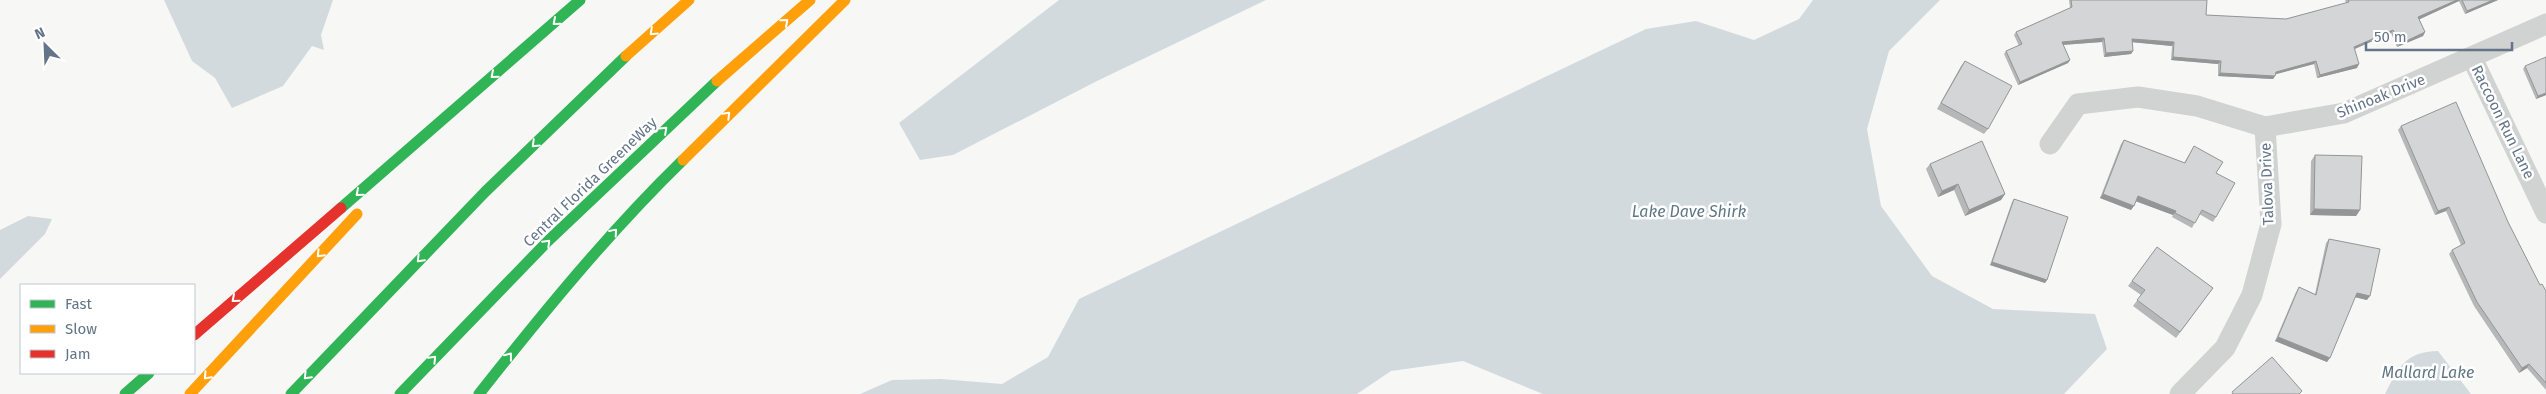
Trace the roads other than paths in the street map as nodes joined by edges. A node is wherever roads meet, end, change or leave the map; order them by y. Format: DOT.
graph roads {
  1 [pos="580,0"];
  2 [pos="689,0"];
  3 [pos="810,0"];
  4 [pos="845,0"];
  5 [pos="2546,24"];
  6 [pos="2472,58"];
  7 [pos="436,127"];
  8 [pos="2265,127"];
  9 [pos="2050,144"];
  10 [pos="375,194"];
  11 [pos="362,208"];
  12 [pos="2546,213"];
  13 [pos="195,334"];
  14 [pos="149,374"];
  15 [pos="125,394"];
  16 [pos="190,394"];
  17 [pos="291,394"];
  18 [pos="400,394"];
  19 [pos="479,394"];
  20 [pos="2180,394"];
  1 -- 7 [label="highway, one-way"];
  2 -- 17 [label="highway, one-way"];
  18 -- 3 [label="highway, Central Florida GreeneWay, one-way"];
  19 -- 4 [label="highway, one-way"];
  5 -- 6 [label="street, Shinoak Drive"];
  6 -- 8 [label="street, Shinoak Drive"];
  6 -- 12 [label="street, Raccoon Run Lane"];
  7 -- 10 [label="highway"];
  7 -- 13 [label="highway, one-way"];
  8 -- 9 [label="street, Shinoak Drive"];
  8 -- 20 [label="street, Talova Drive"];
  11 -- 16 [label="highway, one-way"];
  14 -- 15 [label="highway"];
}
